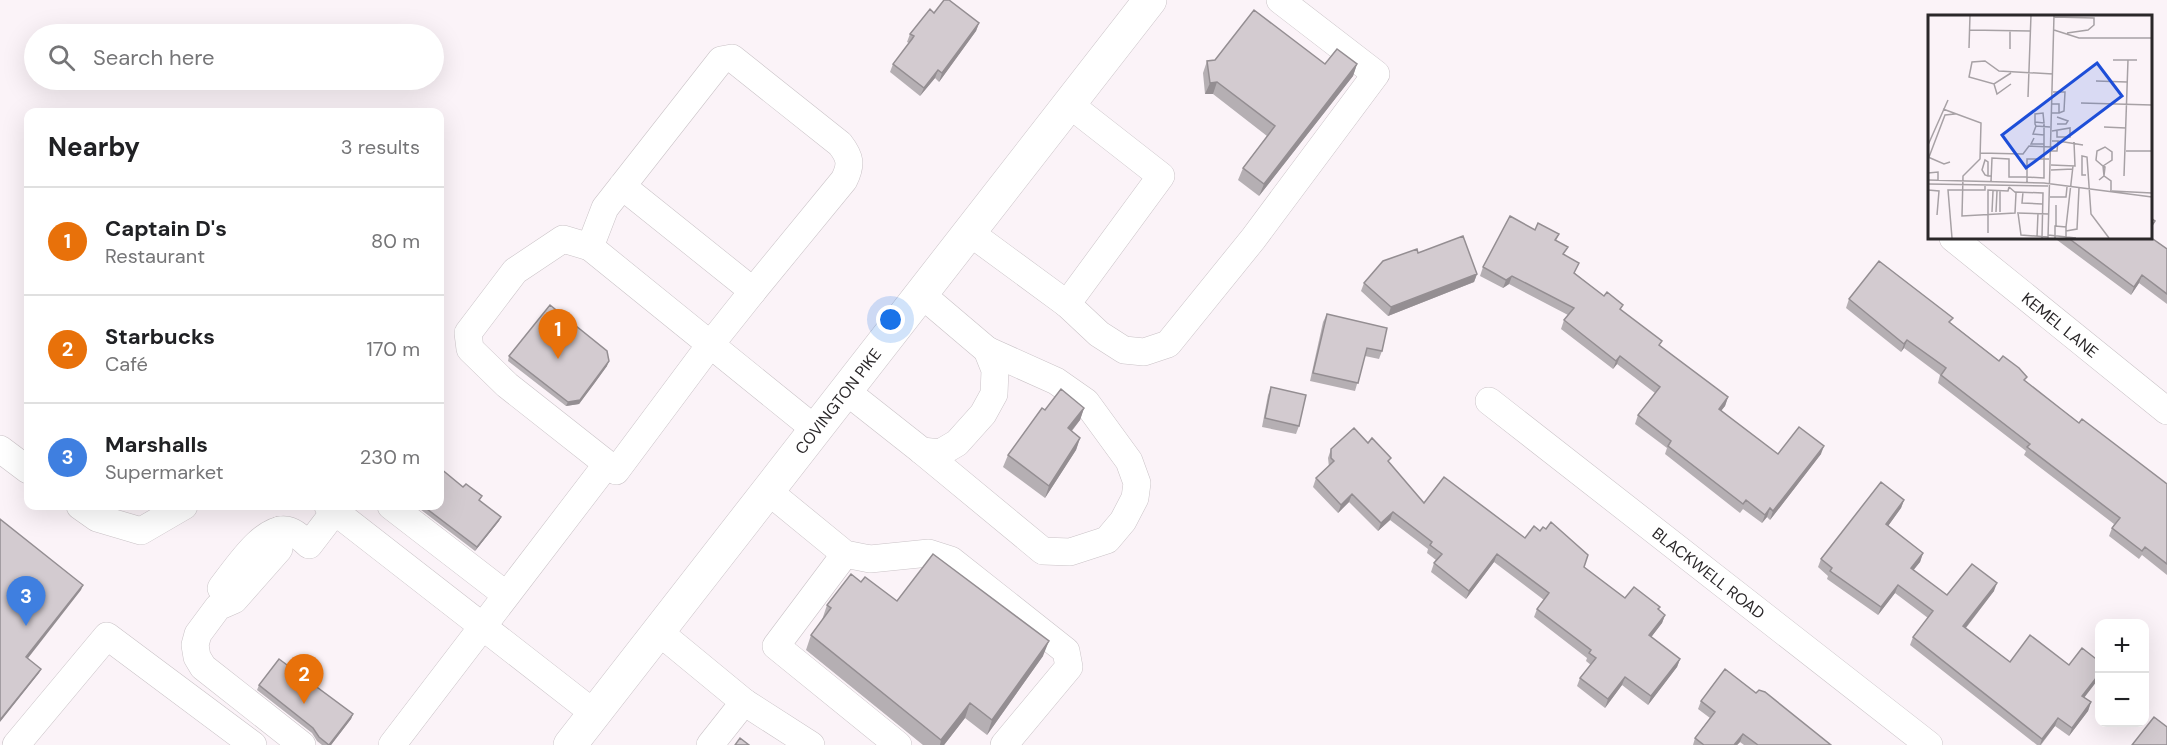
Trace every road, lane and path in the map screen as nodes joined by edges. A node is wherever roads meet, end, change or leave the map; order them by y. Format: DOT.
graph roads {
  1 [pos="1149,0"];
  2 [pos="1280,0"];
  3 [pos="1068,104"];
  4 [pos="622,186"];
  5 [pos="969,232"];
  6 [pos="1953,238"];
  7 [pos="590,248"];
  8 [pos="753,291"];
  9 [pos="921,294"];
  10 [pos="1067,304"];
  11 [pos="710,345"];
  12 [pos="987,350"];
  13 [pos="846,391"];
  14 [pos="1489,401"];
  15 [pos="2167,411"];
  16 [pos="816,430"];
  17 [pos="0,449"];
  18 [pos="922,451"];
  19 [pos="607,464"];
  20 [pos="24,467"];
  21 [pos="768,491"];
  22 [pos="86,510"];
  23 [pos="177,510"];
  24 [pos="331,510"];
  25 [pos="335,510"];
  26 [pos="396,510"];
  27 [pos="845,554"];
  28 [pos="505,594"];
  29 [pos="482,626"];
  30 [pos="659,632"];
  31 [pos="744,702"];
  32 [pos="595,714"];
  33 [pos="16,745"];
  34 [pos="253,745"];
  35 [pos="302,745"];
  36 [pos="392,745"];
  37 [pos="570,745"];
  38 [pos="710,745"];
  39 [pos="811,745"];
  40 [pos="898,745"];
  41 [pos="1004,745"];
  42 [pos="1929,745"];
  1 -- 3 [label="main road, COVINGTON PIKE"];
  2 -- 10 [label="street"];
  3 -- 5 [label="main road, COVINGTON PIKE"];
  3 -- 10 [label="street"];
  4 -- 7 [label="street"];
  4 -- 8 [label="street"];
  4 -- 8 [label="street"];
  5 -- 9 [label="main road, COVINGTON PIKE"];
  5 -- 10 [label="street"];
  6 -- 15 [label="street, KEMEL LANE"];
  7 -- 11 [label="street"];
  7 -- 19 [label="street"];
  8 -- 11 [label="street"];
  9 -- 12 [label="street"];
  9 -- 13 [label="main road, COVINGTON PIKE"];
  11 -- 16 [label="street"];
  11 -- 19 [label="street"];
  12 -- 18 [label="street"];
  12 -- 18 [label="street"];
  13 -- 16 [label="main road, COVINGTON PIKE"];
  13 -- 18 [label="street"];
  14 -- 42 [label="street, BLACKWELL ROAD"];
  16 -- 21 [label="main road, COVINGTON PIKE"];
  17 -- 20 [label="street"];
  19 -- 28 [label="street"];
  21 -- 27 [label="street"];
  21 -- 30 [label="main road, COVINGTON PIKE"];
  22 -- 23 [label="street"];
  24 -- 35 [label="street"];
  25 -- 29 [label="street"];
  26 -- 28 [label="street"];
  27 -- 40 [label="street"];
  27 -- 41 [label="street"];
  28 -- 29 [label="street"];
  29 -- 32 [label="street"];
  29 -- 36 [label="street"];
  30 -- 31 [label="street"];
  30 -- 32 [label="main road, COVINGTON PIKE"];
  31 -- 38 [label="street"];
  31 -- 39 [label="street"];
  32 -- 37 [label="main road, COVINGTON PIKE"];
  33 -- 34 [label="street"];
}
